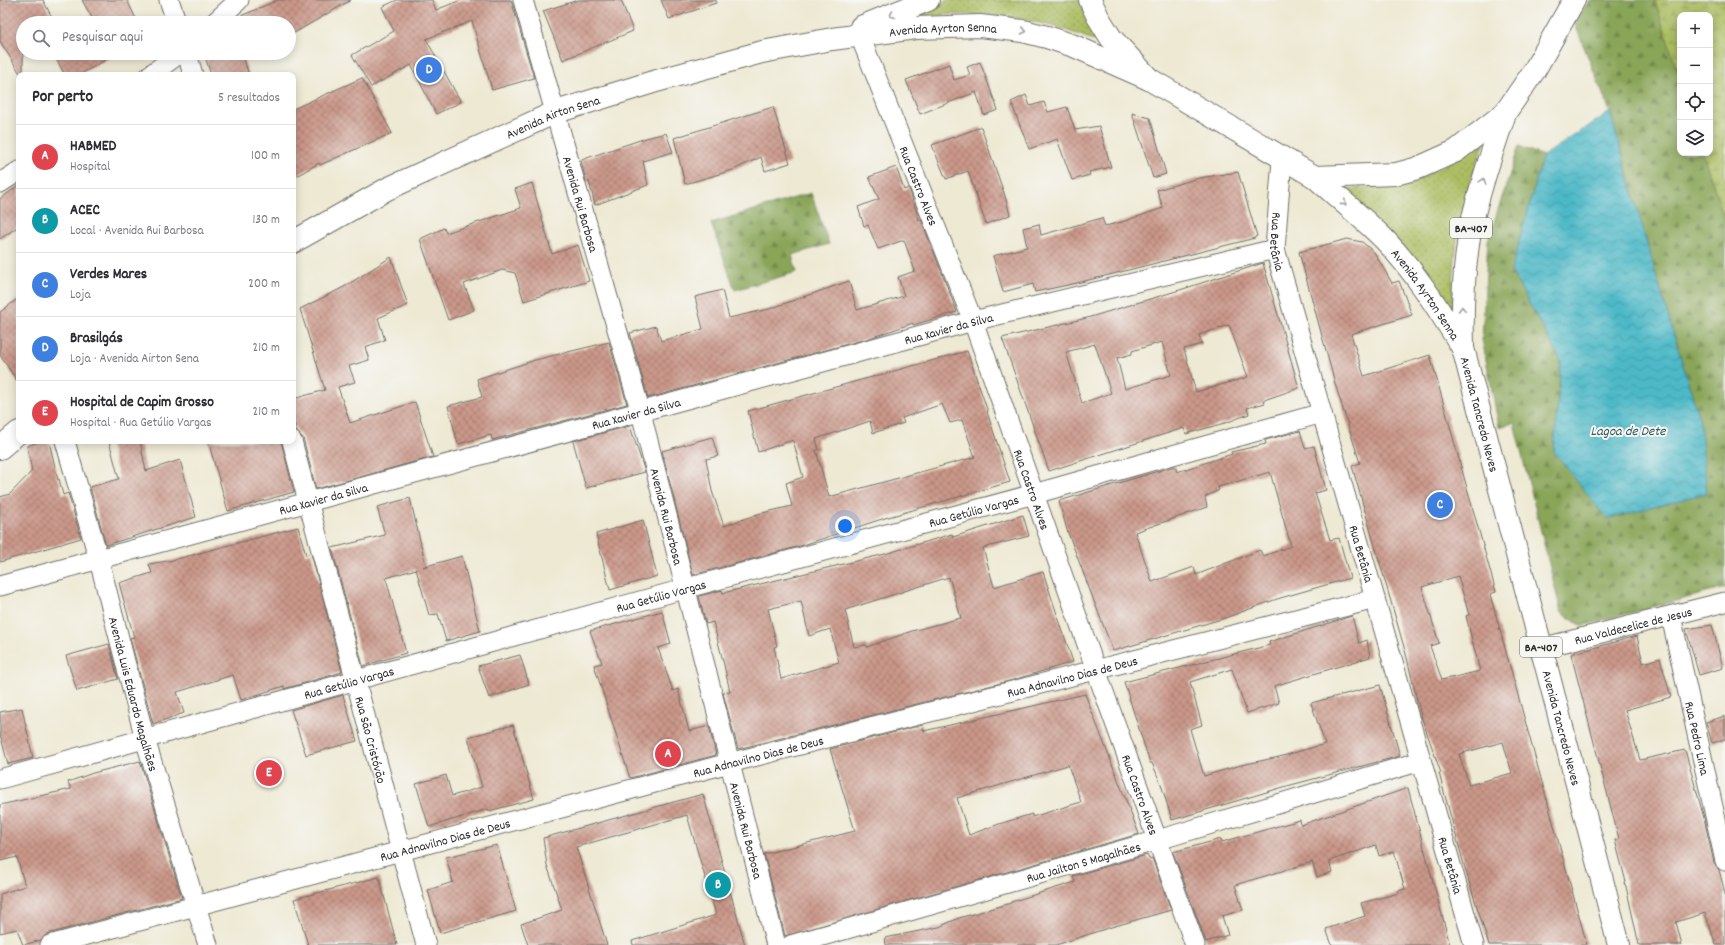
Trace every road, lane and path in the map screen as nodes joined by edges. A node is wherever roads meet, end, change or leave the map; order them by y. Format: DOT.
graph roads {
  1 [pos="169,0"];
  2 [pos="239,0"];
  3 [pos="523,0"];
  4 [pos="928,0"];
  5 [pos="1090,0"];
  6 [pos="1574,0"];
  7 [pos="175,16"];
  8 [pos="222,16"];
  9 [pos="860,36"];
  10 [pos="832,39"];
  11 [pos="170,60"];
  12 [pos="189,60"];
  13 [pos="154,72"];
  14 [pos="192,72"];
  15 [pos="1150,79"];
  16 [pos="556,112"];
  17 [pos="1505,113"];
  18 [pos="1282,159"];
  19 [pos="16,173"];
  20 [pos="1315,178"];
  21 [pos="0,183"];
  22 [pos="296,240"];
  23 [pos="1275,250"];
  24 [pos="973,322"];
  25 [pos="1463,348"];
  26 [pos="641,413"];
  27 [pos="1322,413"];
  28 [pos="16,435"];
  29 [pos="66,444"];
  30 [pos="293,444"];
  31 [pos="0,448"];
  32 [pos="1034,494"];
  33 [pos="309,503"];
  34 [pos="99,560"];
  35 [pos="0,586"];
  36 [pos="687,588"];
  37 [pos="1375,599"];
  38 [pos="1725,602"];
  39 [pos="1671,616"];
  40 [pos="1541,648"];
  41 [pos="1096,670"];
  42 [pos="356,680"];
  43 [pos="145,739"];
  44 [pos="1421,761"];
  45 [pos="729,763"];
  46 [pos="0,780"];
  47 [pos="1158,840"];
  48 [pos="401,851"];
  49 [pos="1725,861"];
  50 [pos="196,906"];
  51 [pos="50,945"];
  52 [pos="208,945"];
  53 [pos="426,945"];
  54 [pos="776,945"];
  55 [pos="791,945"];
  56 [pos="1195,945"];
  57 [pos="1474,945"];
  58 [pos="1619,945"];
  1 -- 7 [label="street"];
  2 -- 8 [label="street"];
  3 -- 16 [label="street, Avenida Rui Barbosa"];
  4 -- 10 [label="main road, Avenida Ayrton Senna, one-way"];
  5 -- 15 [label="main road"];
  6 -- 17 [label="main road"];
  9 -- 10 [label="main road, Avenida Ayrton Senna"];
  9 -- 15 [label="main road, Avenida Ayrton Senna, one-way"];
  9 -- 24 [label="street, Rua Castro Alves"];
  10 -- 16 [label="main road, Avenida Airton Sena"];
  11 -- 13 [label="street"];
  12 -- 14 [label="street"];
  15 -- 18 [label="main road, Avenida Ayrton Senna"];
  16 -- 22 [label="main road, Avenida Airton Sena"];
  16 -- 26 [label="street, Avenida Rui Barbosa"];
  17 -- 20 [label="main road"];
  25 -- 17 [label="main road, Avenida Ayrton Senna / BA-407, one-way"];
  18 -- 20 [label="main road, Avenida Ayrton Senna"];
  18 -- 23 [label="street, Rua Betânia"];
  19 -- 21 [label="street"];
  20 -- 25 [label="main road, Avenida Ayrton Senna / BA-407, one-way"];
  23 -- 24 [label="street, Rua Xavier da Silva"];
  23 -- 27 [label="street, Rua Betânia"];
  24 -- 26 [label="street, Rua Xavier da Silva"];
  24 -- 32 [label="street, Rua Castro Alves"];
  25 -- 40 [label="main road, Avenida Tancredo Neves / BA-407"];
  26 -- 33 [label="street, Rua Xavier da Silva"];
  26 -- 36 [label="street, Avenida Rui Barbosa"];
  27 -- 32 [label="street, Rua Getúlio Vargas"];
  27 -- 37 [label="street, Rua Betânia"];
  28 -- 31 [label="main road"];
  29 -- 34 [label="street, Avenida Luis Eduardo Magalhães"];
  30 -- 33 [label="street, Rua São Cristóvão"];
  32 -- 36 [label="street, Rua Getúlio Vargas"];
  32 -- 41 [label="street, Rua Castro Alves"];
  33 -- 34 [label="street, Rua Xavier da Silva"];
  33 -- 42 [label="street, Rua São Cristóvão"];
  34 -- 35 [label="street, Rua Xavier da Silva"];
  34 -- 43 [label="street, Avenida Luis Eduardo Magalhães"];
  36 -- 42 [label="street, Rua Getúlio Vargas"];
  36 -- 45 [label="street, Avenida Rui Barbosa"];
  37 -- 41 [label="street, Rua Adnavilno Dias de Deus"];
  37 -- 44 [label="street, Rua Betânia"];
  38 -- 39 [label="street, Rua Valdecelice de Jesus"];
  39 -- 40 [label="street, Rua Valdecelice de Jesus"];
  39 -- 49 [label="street, Rua Pedro Lima"];
  40 -- 58 [label="main road, Avenida Tancredo Neves / BA-407"];
  41 -- 45 [label="street, Rua Adnavilno Dias de Deus"];
  41 -- 47 [label="street, Rua Castro Alves"];
  42 -- 43 [label="street, Rua Getúlio Vargas"];
  42 -- 48 [label="street, Rua São Cristóvão"];
  43 -- 46 [label="street, Rua Getúlio Vargas"];
  43 -- 50 [label="street, Avenida Luis Eduardo Magalhães"];
  44 -- 47 [label="street, Rua Jailton S Magalhães"];
  44 -- 57 [label="street, Rua Betânia"];
  45 -- 48 [label="street, Rua Adnavilno Dias de Deus"];
  45 -- 54 [label="street, Avenida Rui Barbosa"];
  47 -- 55 [label="street, Rua Jailton S Magalhães"];
  47 -- 56 [label="street, Rua Castro Alves"];
  48 -- 50 [label="street, Rua Adnavilno Dias de Deus"];
  48 -- 53 [label="street, Rua São Cristóvão"];
  50 -- 51 [label="street, Rua Adnavilno Dias de Deus"];
  50 -- 52 [label="street, Avenida Luis Eduardo Magalhães"];
}
